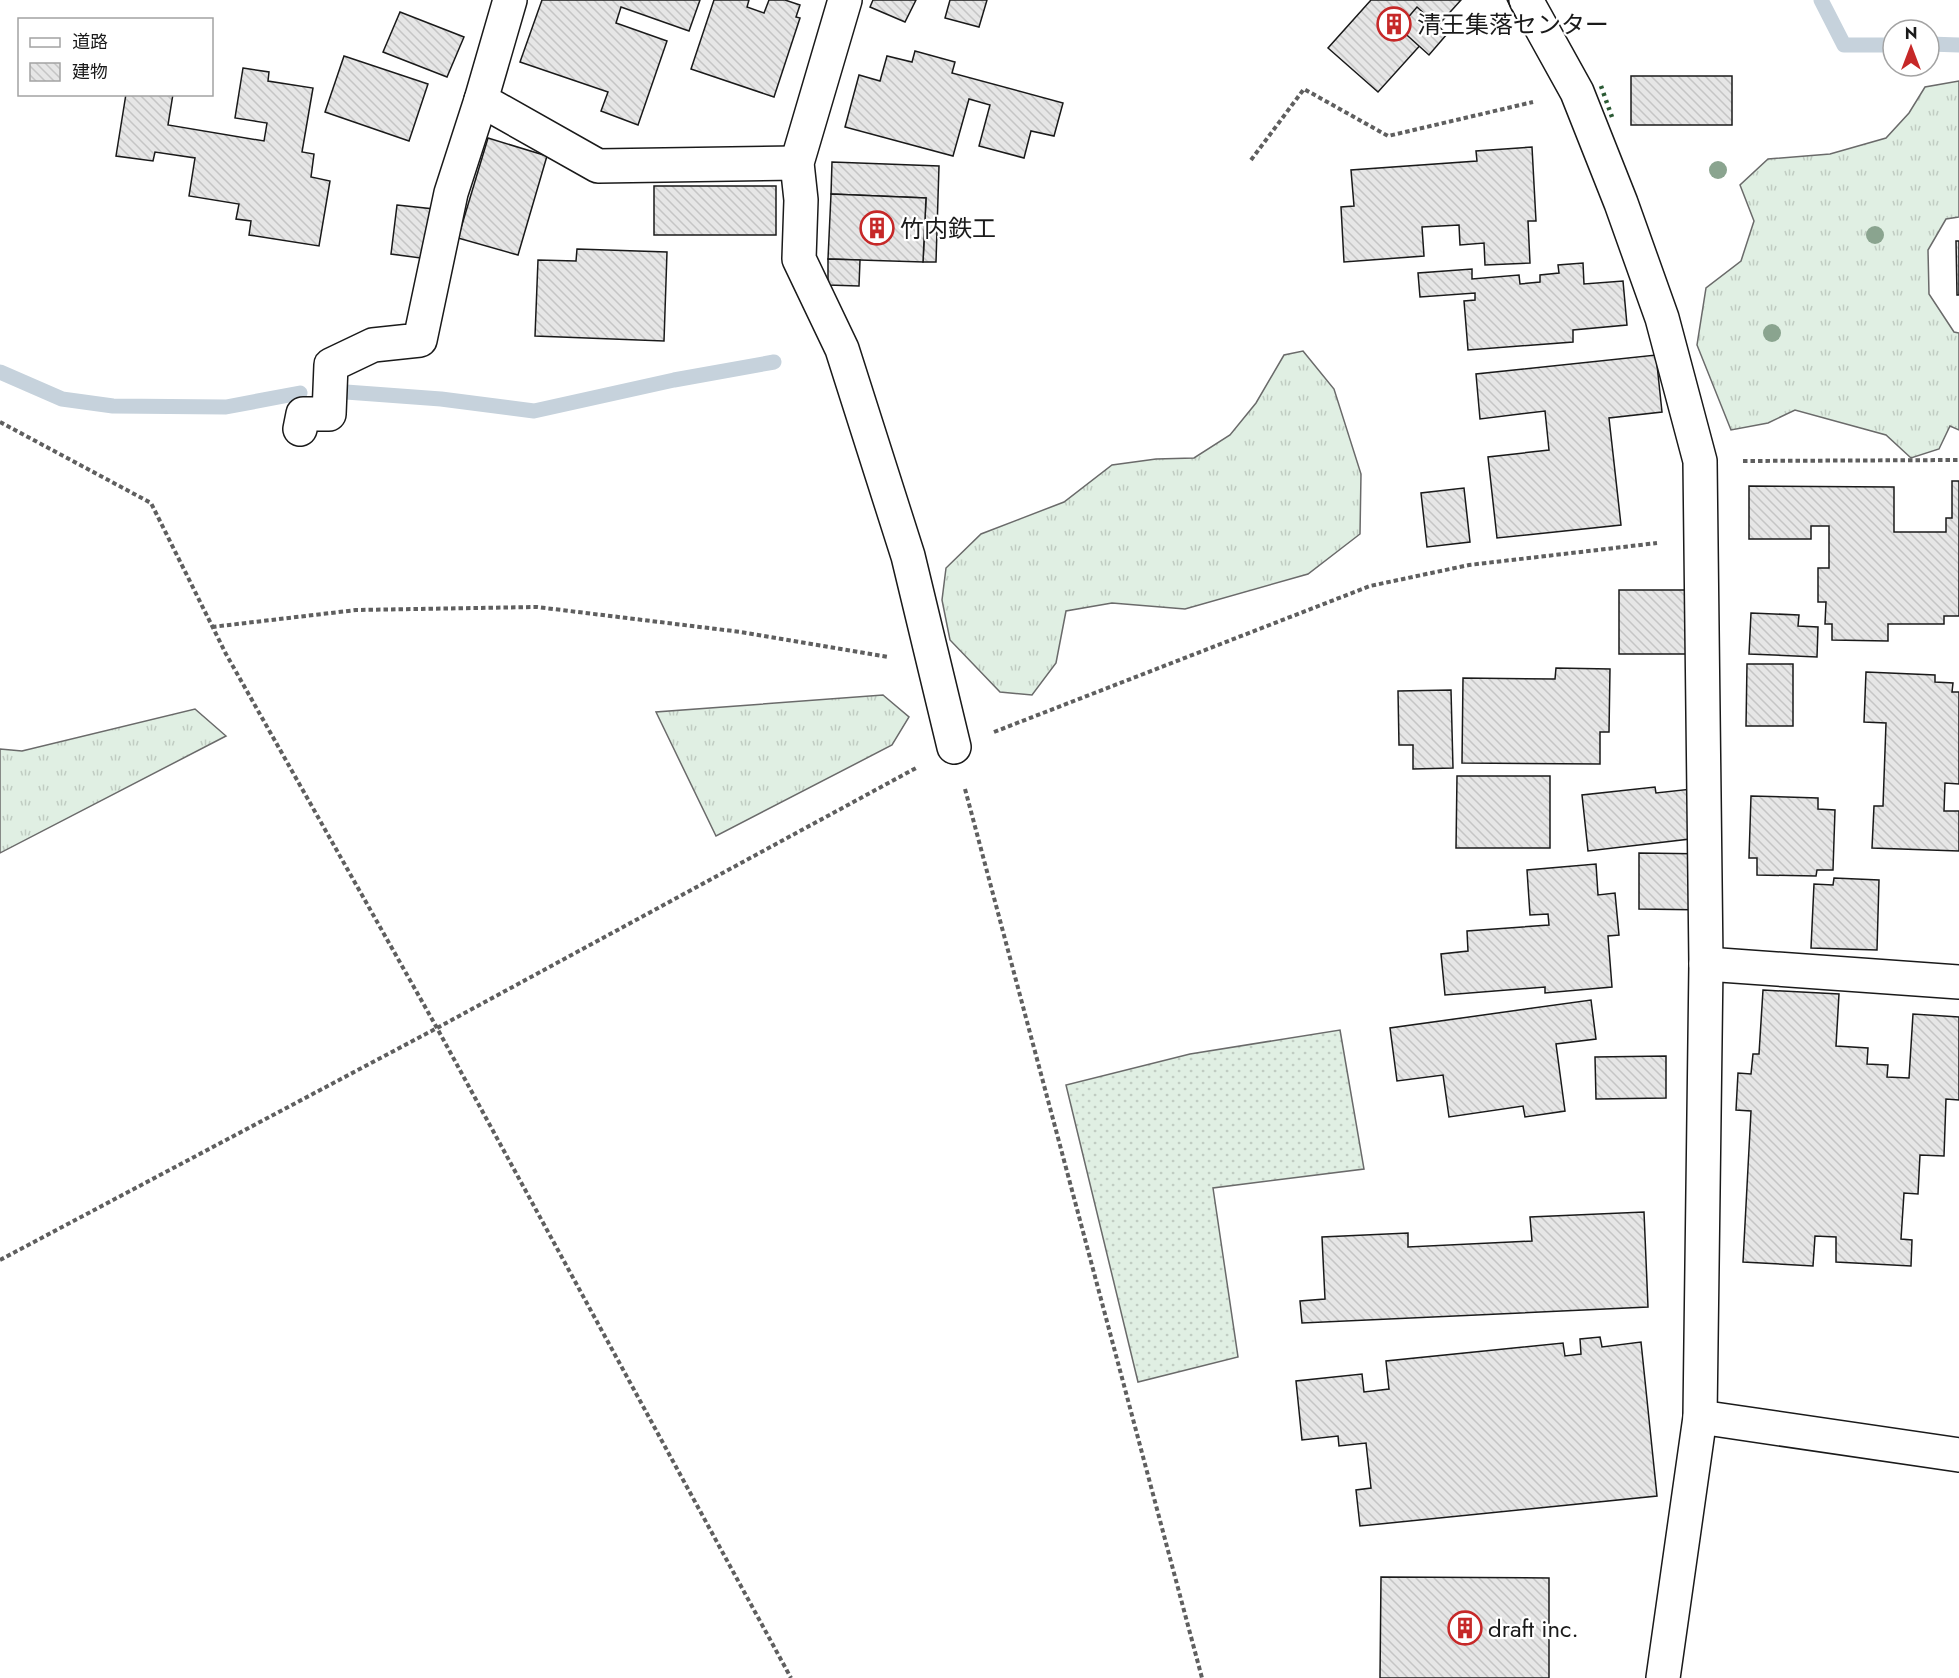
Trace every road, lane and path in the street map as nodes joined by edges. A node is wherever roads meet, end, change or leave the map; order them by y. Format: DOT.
graph roads {
  1 [pos="510,0"];
  2 [pos="845,0"];
  3 [pos="1526,0"];
  4 [pos="1577,92"];
  5 [pos="481,100"];
  6 [pos="1251,160"];
  7 [pos="797,163"];
  8 [pos="0,422"];
  9 [pos="300,429"];
  10 [pos="1959,460"];
  11 [pos="1700,461"];
  12 [pos="1703,538"];
  13 [pos="212,627"];
  14 [pos="937,672"];
  15 [pos="954,747"];
  16 [pos="1706,964"];
  17 [pos="1959,982"];
  18 [pos="437,1028"];
  19 [pos="0,1260"];
  20 [pos="1700,1417"];
  21 [pos="1959,1455"];
  22 [pos="791,1678"];
  23 [pos="1202,1678"];
  24 [pos="1663,1678"];
  1 -- 5 [label="street"];
  2 -- 7 [label="street"];
  3 -- 4 [label="street"];
  4 -- 6 [label="path"];
  4 -- 11 [label="street"];
  5 -- 7 [label="street"];
  5 -- 9 [label="street"];
  7 -- 14 [label="street"];
  8 -- 13 [label="path"];
  10 -- 11 [label="path"];
  11 -- 12 [label="street"];
  12 -- 15 [label="path"];
  12 -- 16 [label="street"];
  13 -- 14 [label="path"];
  13 -- 18 [label="path"];
  14 -- 15 [label="street"];
  15 -- 18 [label="path"];
  15 -- 23 [label="path"];
  16 -- 17 [label="street"];
  16 -- 20 [label="street"];
  18 -- 19 [label="path"];
  18 -- 22 [label="path"];
  20 -- 21 [label="street"];
  20 -- 24 [label="street"];
}
